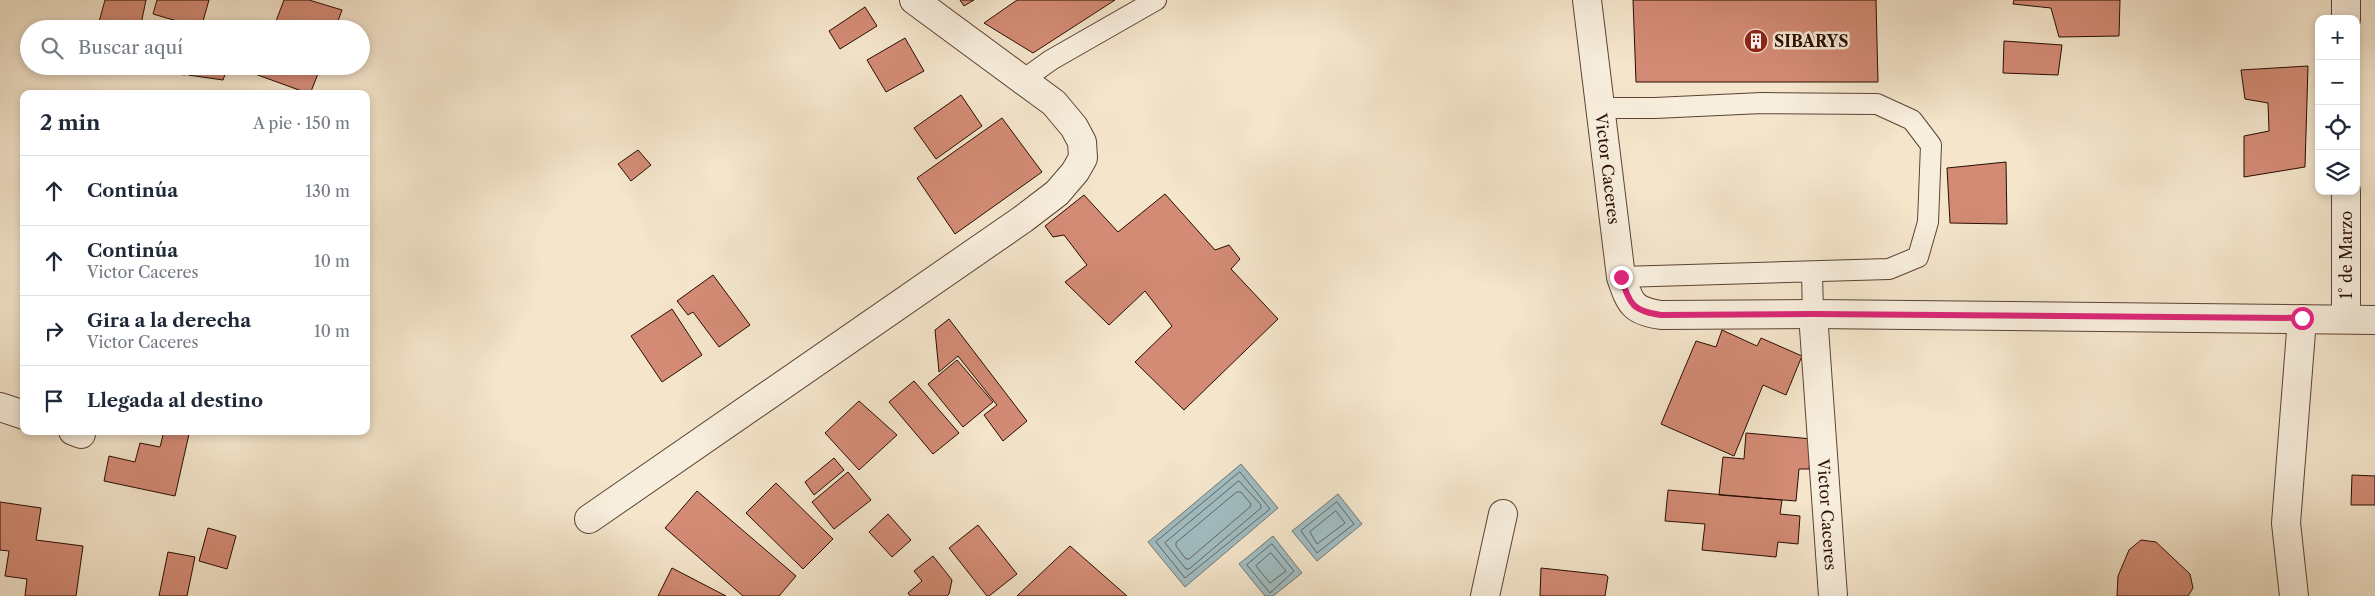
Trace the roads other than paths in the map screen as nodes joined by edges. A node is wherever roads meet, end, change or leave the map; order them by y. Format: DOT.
graph roads {
  1 [pos="914,0"];
  2 [pos="1156,0"];
  3 [pos="1587,0"];
  4 [pos="2346,0"];
  5 [pos="2346,15"];
  6 [pos="1023,80"];
  7 [pos="1600,108"];
  8 [pos="2346,195"];
  9 [pos="1812,273"];
  10 [pos="1621,277"];
  11 [pos="1813,314"];
  12 [pos="2302,318"];
  13 [pos="2346,319"];
  14 [pos="2375,320"];
  15 [pos="0,407"];
  16 [pos="20,414"];
  17 [pos="1503,514"];
  18 [pos="589,519"];
  19 [pos="1484,596"];
  20 [pos="1833,596"];
  21 [pos="2294,596"];
  1 -- 6 [label="street"];
  2 -- 6 [label="lane"];
  3 -- 7 [label="street, Victor Caceres"];
  4 -- 5 [label="street"];
  6 -- 18 [label="street"];
  7 -- 9 [label="lane"];
  7 -- 10 [label="street, Victor Caceres"];
  8 -- 13 [label="street, 1° de Marzo"];
  9 -- 10 [label="lane"];
  9 -- 11 [label="lane"];
  10 -- 11 [label="street, Victor Caceres"];
  11 -- 12 [label="street, Victor Caceres"];
  11 -- 20 [label="street, Victor Caceres"];
  12 -- 13 [label="street, Victor Caceres"];
  12 -- 21 [label="street"];
  13 -- 14 [label="street, Victor Caceres"];
  15 -- 16 [label="street"];
  17 -- 19 [label="street"];
}
